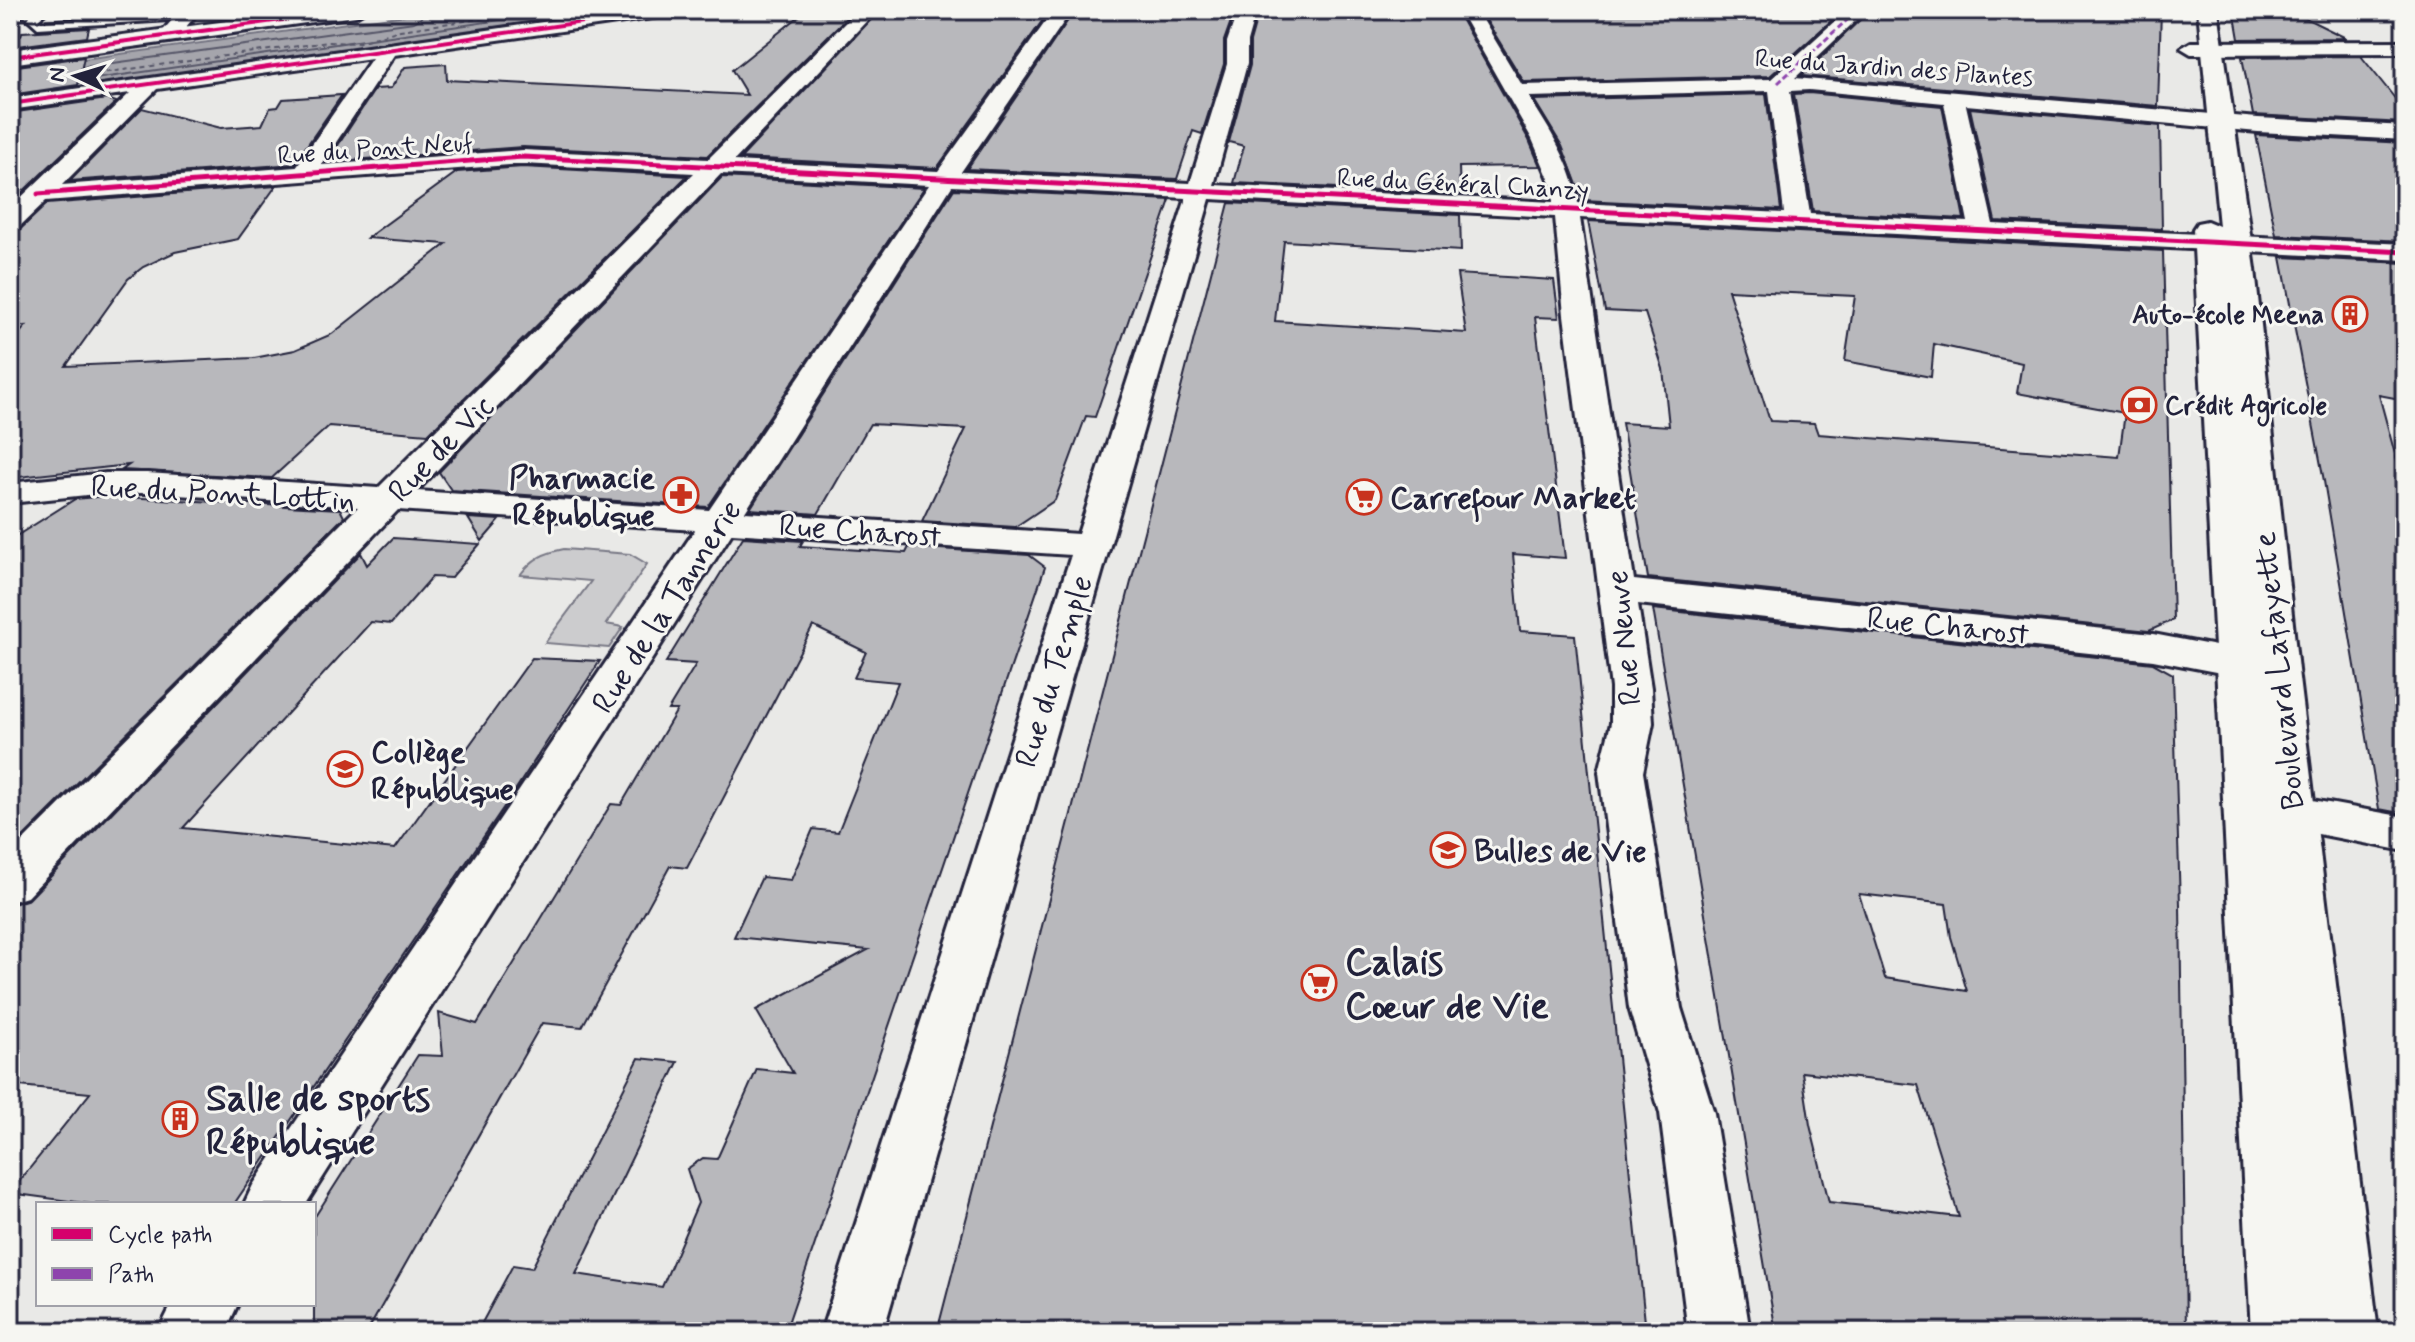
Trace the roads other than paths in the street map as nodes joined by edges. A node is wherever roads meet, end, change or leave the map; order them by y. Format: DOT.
graph roads {
  1 [pos="356,10"];
  2 [pos="666,10"];
  3 [pos="868,10"];
  4 [pos="1063,10"];
  5 [pos="1247,10"];
  6 [pos="1468,10"];
  7 [pos="1858,10"];
  8 [pos="2188,10"];
  9 [pos="2208,10"];
  10 [pos="42,12"];
  11 [pos="188,13"];
  12 [pos="10,15"];
  13 [pos="38,25"];
  14 [pos="24,27"];
  15 [pos="169,35"];
  16 [pos="2405,47"];
  17 [pos="2203,49"];
  18 [pos="387,51"];
  19 [pos="10,57"];
  20 [pos="1778,83"];
  21 [pos="149,86"];
  22 [pos="1514,91"];
  23 [pos="1954,97"];
  24 [pos="10,104"];
  25 [pos="2210,120"];
  26 [pos="2405,133"];
  27 [pos="716,166"];
  28 [pos="304,173"];
  29 [pos="2202,176"];
  30 [pos="946,177"];
  31 [pos="1201,189"];
  32 [pos="38,194"];
  33 [pos="1566,208"];
  34 [pos="1798,220"];
  35 [pos="10,222"];
  36 [pos="2215,229"];
  37 [pos="1982,230"];
  38 [pos="2405,252"];
  39 [pos="10,493"];
  40 [pos="389,500"];
  41 [pos="722,522"];
  42 [pos="1091,546"];
  43 [pos="1619,590"];
  44 [pos="2256,666"];
  45 [pos="2270,809"];
  46 [pos="2405,834"];
  47 [pos="10,884"];
  48 [pos="274,1202"];
  49 [pos="207,1306"];
  50 [pos="189,1332"];
  51 [pos="852,1332"];
  52 [pos="1719,1332"];
  53 [pos="2285,1332"];
  54 [pos="2344,1332"];
  1 -- 15 [label="main road"];
  2 -- 18 [label="street"];
  3 -- 27 [label="street, Rue de Vic"];
  4 -- 30 [label="street, Rue de la Tannerie"];
  5 -- 31 [label="street, Rue du Temple"];
  6 -- 22 [label="street, Rue Neuve"];
  7 -- 20 [label="street"];
  8 -- 17 [label="main road, Boulevard Lafayette"];
  9 -- 17 [label="main road, Boulevard Lafayette"];
  10 -- 12 [label="lane"];
  10 -- 13 [label="lane"];
  11 -- 13 [label="lane"];
  11 -- 15 [label="street"];
  13 -- 14 [label="lane"];
  15 -- 19 [label="main road"];
  16 -- 17 [label="street"];
  17 -- 25 [label="main road, Boulevard Lafayette"];
  18 -- 21 [label="street"];
  18 -- 28 [label="street"];
  20 -- 22 [label="street, Rue du Jardin des Plantes"];
  20 -- 23 [label="street, Rue du Jardin des Plantes"];
  20 -- 34 [label="street"];
  21 -- 24 [label="street"];
  21 -- 32 [label="street"];
  22 -- 33 [label="street, Rue Neuve"];
  23 -- 25 [label="street, Rue du Jardin des Plantes"];
  23 -- 37 [label="street"];
  25 -- 26 [label="street, Rue du Jardin des Plantes"];
  25 -- 29 [label="main road, Boulevard Lafayette"];
  25 -- 36 [label="main road, Boulevard Lafayette"];
  27 -- 28 [label="street, Rue du Pont Neuf"];
  27 -- 30 [label="street, Rue du Général Chanzy"];
  27 -- 40 [label="street, Rue de Vic"];
  28 -- 32 [label="street, Rue du Pont Neuf"];
  30 -- 31 [label="street, Rue du Général Chanzy"];
  30 -- 41 [label="street, Rue de la Tannerie"];
  31 -- 33 [label="street, Rue du Général Chanzy"];
  31 -- 42 [label="street, Rue du Temple"];
  32 -- 35 [label="street"];
  33 -- 34 [label="street, Rue du Général Chanzy"];
  33 -- 43 [label="street, Rue Neuve"];
  34 -- 37 [label="street, Rue du Général Chanzy"];
  36 -- 37 [label="street, Rue du Général Chanzy"];
  36 -- 38 [label="street, Rue du Général Chanzy"];
  36 -- 44 [label="main road, Boulevard Lafayette"];
  39 -- 40 [label="street, Rue du Pont Lottin"];
  40 -- 41 [label="street, Rue Charost"];
  40 -- 47 [label="street, Rue de Vic"];
  41 -- 42 [label="street, Rue Charost"];
  41 -- 48 [label="street, Rue de la Tannerie"];
  42 -- 51 [label="street, Rue du Temple"];
  43 -- 44 [label="street, Rue Charost"];
  43 -- 52 [label="street, Rue Neuve"];
  44 -- 45 [label="main road, Boulevard Lafayette"];
  45 -- 46 [label="street"];
  45 -- 53 [label="main road, Boulevard Lafayette"];
  45 -- 54 [label="main road, Boulevard Lafayette"];
  49 -- 50 [label="street"];
}
